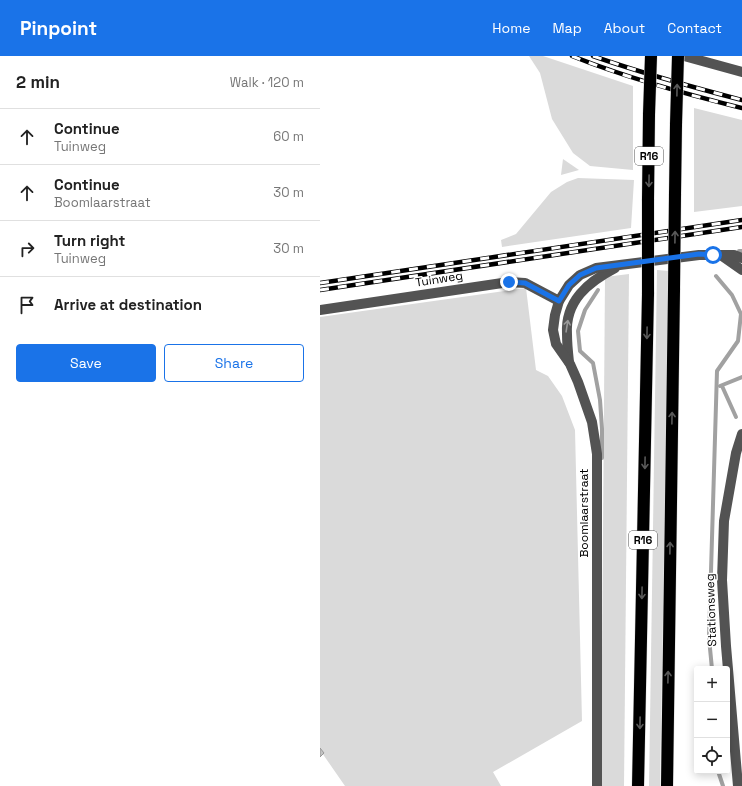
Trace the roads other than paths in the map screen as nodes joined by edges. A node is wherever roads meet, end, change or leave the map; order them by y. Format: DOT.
graph roads {
  1 [pos="651,56"];
  2 [pos="678,56"];
  3 [pos="684,56"];
  4 [pos="742,72"];
  5 [pos="722,256"];
  6 [pos="742,258"];
  7 [pos="620,265"];
  8 [pos="742,270"];
  9 [pos="559,301"];
  10 [pos="320,310"];
  11 [pos="570,364"];
  12 [pos="742,434"];
  13 [pos="597,786"];
  14 [pos="638,786"];
  15 [pos="667,786"];
  16 [pos="738,786"];
  1 -- 14 [label="highway, R16, one-way, bridge"];
  15 -- 2 [label="highway, R16, one-way, bridge"];
  3 -- 4 [label="street"];
  5 -- 6 [label="street"];
  5 -- 7 [label="street"];
  5 -- 8 [label="street"];
  7 -- 9 [label="street, Boomlaarstraat"];
  11 -- 7 [label="street, one-way"];
  9 -- 10 [label="street, Tuinweg"];
  9 -- 11 [label="street, Boomlaarstraat"];
  11 -- 13 [label="street, Boomlaarstraat"];
  12 -- 16 [label="street, Stationsweg"];
}
